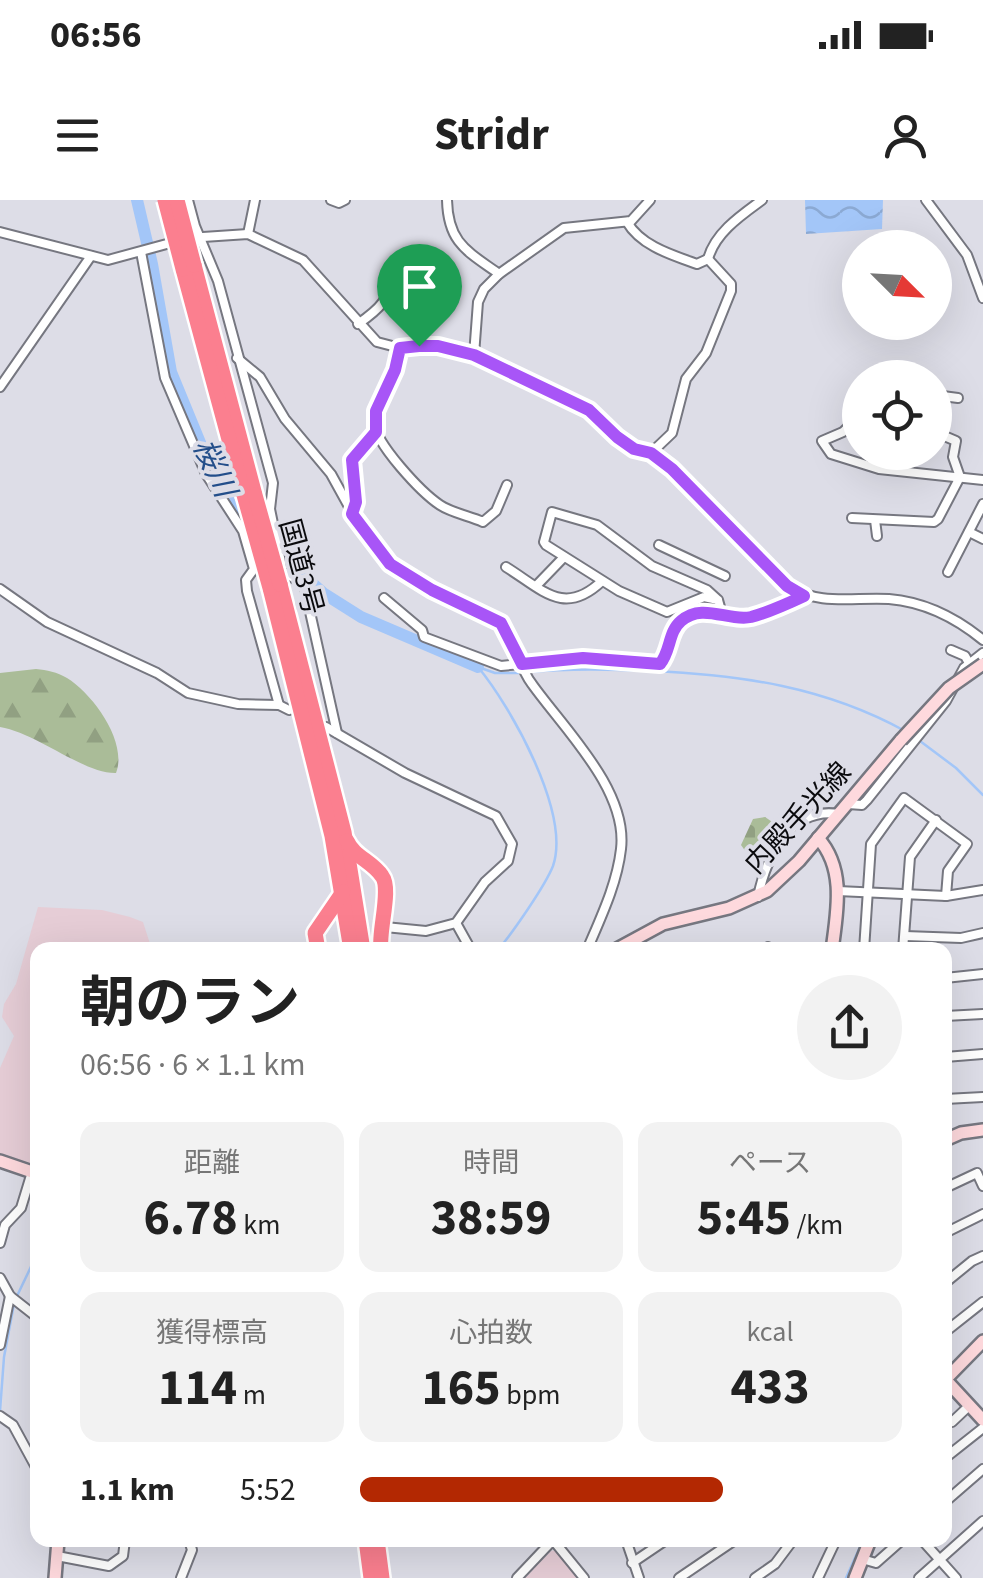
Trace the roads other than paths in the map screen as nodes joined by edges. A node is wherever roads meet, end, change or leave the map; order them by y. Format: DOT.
graph roads {
  1 [pos="165,200"];
  2 [pos="177,200"];
  3 [pos="188,200"];
  4 [pos="243,200"];
  5 [pos="331,200"];
  6 [pos="345,200"];
  7 [pos="447,200"];
  8 [pos="650,200"];
  9 [pos="762,200"];
  10 [pos="926,200"];
  11 [pos="254,202"];
  12 [pos="627,222"];
  13 [pos="0,232"];
  14 [pos="248,234"];
  15 [pos="199,235"];
  16 [pos="146,250"];
  17 [pos="91,256"];
  18 [pos="708,259"];
  19 [pos="188,267"];
  20 [pos="389,272"];
  21 [pos="500,274"];
  22 [pos="982,291"];
  23 [pos="358,324"];
  24 [pos="400,348"];
  25 [pos="474,355"];
  26 [pos="238,358"];
  27 [pos="0,387"];
  28 [pos="952,397"];
  29 [pos="958,398"];
  30 [pos="376,432"];
  31 [pos="842,432"];
  32 [pos="952,439"];
  33 [pos="651,453"];
  34 [pos="842,457"];
  35 [pos="889,470"];
  36 [pos="960,477"];
  37 [pos="983,480"];
  38 [pos="507,484"];
  39 [pos="983,504"];
  40 [pos="352,514"];
  41 [pos="852,518"];
  42 [pos="875,520"];
  43 [pos="969,532"];
  44 [pos="877,536"];
  45 [pos="983,539"];
  46 [pos="659,545"];
  47 [pos="564,557"];
  48 [pos="698,563"];
  49 [pos="506,567"];
  50 [pos="254,569"];
  51 [pos="948,572"];
  52 [pos="725,576"];
  53 [pos="278,580"];
  54 [pos="602,580"];
  55 [pos="689,582"];
  56 [pos="536,586"];
  57 [pos="0,589"];
  58 [pos="804,596"];
  59 [pos="384,598"];
  60 [pos="718,600"];
  61 [pos="722,614"];
  62 [pos="982,637"];
  63 [pos="950,650"];
  64 [pos="983,653"];
  65 [pos="976,663"];
  66 [pos="522,664"];
  67 [pos="279,705"];
  68 [pos="289,710"];
  69 [pos="326,728"];
  70 [pos="337,732"];
  71 [pos="843,809"];
  72 [pos="936,820"];
  73 [pos="344,832"];
  74 [pos="818,838"];
  75 [pos="377,870"];
  76 [pos="348,889"];
  77 [pos="983,890"];
  78 [pos="838,892"];
  79 [pos="869,892"];
  80 [pos="908,894"];
  81 [pos="946,896"];
  82 [pos="758,897"];
  83 [pos="456,923"];
  84 [pos="385,927"];
  85 [pos="983,933"];
  86 [pos="904,936"];
  87 [pos="318,942"];
  88 [pos="321,942"];
  89 [pos="351,942"];
  90 [pos="354,942"];
  91 [pos="381,942"];
  92 [pos="467,942"];
  93 [pos="590,942"];
  94 [pos="630,942"];
  95 [pos="833,942"];
  96 [pos="865,942"];
  97 [pos="904,942"];
  98 [pos="983,974"];
  99 [pos="952,977"];
  100 [pos="983,1014"];
  101 [pos="952,1016"];
  102 [pos="983,1054"];
  103 [pos="952,1056"];
  104 [pos="983,1097"];
  105 [pos="952,1100"];
  106 [pos="983,1130"];
  107 [pos="952,1136"];
  108 [pos="0,1161"];
  109 [pos="30,1171"];
  110 [pos="952,1185"];
  111 [pos="30,1186"];
  112 [pos="983,1186"];
  113 [pos="983,1214"];
  114 [pos="2,1220"];
  115 [pos="952,1229"];
  116 [pos="0,1243"];
  117 [pos="983,1256"];
  118 [pos="952,1277"];
  119 [pos="0,1278"];
  120 [pos="10,1296"];
  121 [pos="983,1302"];
  122 [pos="30,1312"];
  123 [pos="952,1326"];
  124 [pos="983,1341"];
  125 [pos="0,1345"];
  126 [pos="952,1372"];
  127 [pos="952,1385"];
  128 [pos="975,1404"];
  129 [pos="0,1416"];
  130 [pos="983,1420"];
  131 [pos="952,1422"];
  132 [pos="983,1428"];
  133 [pos="952,1452"];
  134 [pos="30,1456"];
  135 [pos="983,1468"];
  136 [pos="952,1496"];
  137 [pos="983,1521"];
  138 [pos="58,1547"];
  139 [pos="124,1547"];
  140 [pos="191,1547"];
  141 [pos="367,1547"];
  142 [pos="378,1547"];
  143 [pos="546,1547"];
  144 [pos="559,1547"];
  145 [pos="628,1547"];
  146 [pos="656,1547"];
  147 [pos="725,1547"];
  148 [pos="790,1547"];
  149 [pos="833,1547"];
  150 [pos="867,1547"];
  151 [pos="894,1547"];
  152 [pos="928,1547"];
  153 [pos="57,1556"];
  154 [pos="862,1560"];
  155 [pos="940,1560"];
  156 [pos="632,1563"];
  157 [pos="55,1578"];
  158 [pos="181,1578"];
  159 [pos="370,1578"];
  160 [pos="382,1578"];
  161 [pos="517,1578"];
  162 [pos="584,1578"];
  163 [pos="639,1578"];
  164 [pos="680,1578"];
  165 [pos="755,1578"];
  166 [pos="818,1578"];
  167 [pos="855,1578"];
  168 [pos="919,1578"];
  169 [pos="956,1578"];
  1 -- 19 [label="highway, 国道3号, bridge"];
  2 -- 19 [label="highway, 国道3号, bridge"];
  3 -- 15 [label="street"];
  4 -- 11 [label="street"];
  5 -- 6 [label="street"];
  7 -- 21 [label="street"];
  8 -- 12 [label="street"];
  9 -- 18 [label="street"];
  10 -- 22 [label="street"];
  11 -- 14 [label="street"];
  12 -- 18 [label="street"];
  12 -- 21 [label="street"];
  13 -- 17 [label="street"];
  14 -- 15 [label="street"];
  14 -- 23 [label="street"];
  15 -- 16 [label="street"];
  15 -- 26 [label="street"];
  16 -- 17 [label="street"];
  16 -- 50 [label="street"];
  17 -- 27 [label="street"];
  18 -- 33 [label="street"];
  19 -- 53 [label="highway, 国道3号, bridge"];
  20 -- 23 [label="street"];
  21 -- 25 [label="street"];
  23 -- 24 [label="street"];
  24 -- 25 [label="street"];
  24 -- 30 [label="street"];
  25 -- 33 [label="street"];
  26 -- 40 [label="street"];
  26 -- 53 [label="street"];
  28 -- 29 [label="street"];
  30 -- 38 [label="street"];
  30 -- 40 [label="street"];
  31 -- 34 [label="street"];
  32 -- 36 [label="street"];
  33 -- 58 [label="street"];
  35 -- 36 [label="street"];
  36 -- 37 [label="street"];
  36 -- 42 [label="street"];
  39 -- 43 [label="street"];
  40 -- 66 [label="street"];
  41 -- 42 [label="street"];
  42 -- 44 [label="street"];
  43 -- 45 [label="street"];
  43 -- 51 [label="street"];
  46 -- 48 [label="street"];
  47 -- 54 [label="street"];
  47 -- 55 [label="street"];
  47 -- 56 [label="street"];
  48 -- 52 [label="street"];
  48 -- 55 [label="street"];
  49 -- 56 [label="street"];
  50 -- 53 [label="street"];
  50 -- 67 [label="street"];
  53 -- 70 [label="street"];
  53 -- 73 [label="highway, 国道3号"];
  53 -- 76 [label="highway, 国道3号"];
  54 -- 56 [label="street"];
  54 -- 60 [label="street"];
  55 -- 60 [label="street"];
  57 -- 67 [label="street"];
  58 -- 61 [label="street"];
  58 -- 62 [label="street"];
  59 -- 66 [label="street"];
  60 -- 61 [label="street"];
  61 -- 66 [label="street"];
  63 -- 65 [label="street"];
  64 -- 65 [label="street"];
  65 -- 71 [label="main road, 内殿手光線, bridge"];
  65 -- 71 [label="street"];
  66 -- 93 [label="street"];
  67 -- 68 [label="street"];
  69 -- 70 [label="street"];
  70 -- 83 [label="street"];
  71 -- 74 [label="main road, 内殿手光線"];
  71 -- 82 [label="street"];
  72 -- 79 [label="street"];
  72 -- 80 [label="street"];
  72 -- 81 [label="street"];
  73 -- 75 [label="highway"];
  73 -- 76 [label="highway, 国道3号"];
  74 -- 78 [label="main road"];
  74 -- 82 [label="main road, 内殿手光線"];
  75 -- 76 [label="highway"];
  75 -- 91 [label="highway"];
  76 -- 87 [label="highway"];
  76 -- 90 [label="highway, 国道3号"];
  77 -- 81 [label="street"];
  78 -- 79 [label="street"];
  78 -- 95 [label="main road"];
  79 -- 80 [label="street"];
  79 -- 96 [label="street"];
  80 -- 81 [label="street"];
  80 -- 86 [label="street"];
  82 -- 94 [label="main road, 内殿手光線"];
  83 -- 84 [label="street"];
  83 -- 92 [label="street"];
  85 -- 86 [label="street"];
  86 -- 97 [label="street"];
  88 -- 89 [label="highway"];
  98 -- 99 [label="street"];
  100 -- 101 [label="street"];
  102 -- 103 [label="street"];
  104 -- 105 [label="street"];
  106 -- 107 [label="main road"];
  108 -- 109 [label="main road"];
  110 -- 112 [label="street"];
  111 -- 114 [label="street"];
  113 -- 115 [label="street"];
  114 -- 116 [label="street"];
  117 -- 118 [label="street"];
  119 -- 120 [label="street"];
  120 -- 122 [label="street"];
  120 -- 125 [label="street"];
  121 -- 123 [label="street"];
  124 -- 126 [label="main road"];
  127 -- 128 [label="main road"];
  128 -- 130 [label="main road"];
  128 -- 131 [label="street"];
  129 -- 134 [label="street"];
  132 -- 133 [label="street"];
  135 -- 136 [label="street"];
  137 -- 155 [label="street"];
  138 -- 153 [label="main road"];
  139 -- 153 [label="street"];
  140 -- 158 [label="street"];
  141 -- 159 [label="highway"];
  142 -- 160 [label="highway"];
  143 -- 161 [label="street"];
  144 -- 162 [label="street"];
  145 -- 156 [label="street"];
  146 -- 156 [label="street"];
  147 -- 164 [label="street"];
  148 -- 165 [label="street"];
  149 -- 166 [label="street"];
  150 -- 154 [label="main road"];
  151 -- 154 [label="street"];
  152 -- 155 [label="street"];
  153 -- 157 [label="main road"];
  154 -- 167 [label="main road"];
  155 -- 168 [label="street"];
  155 -- 169 [label="street"];
  156 -- 163 [label="street"];
}
